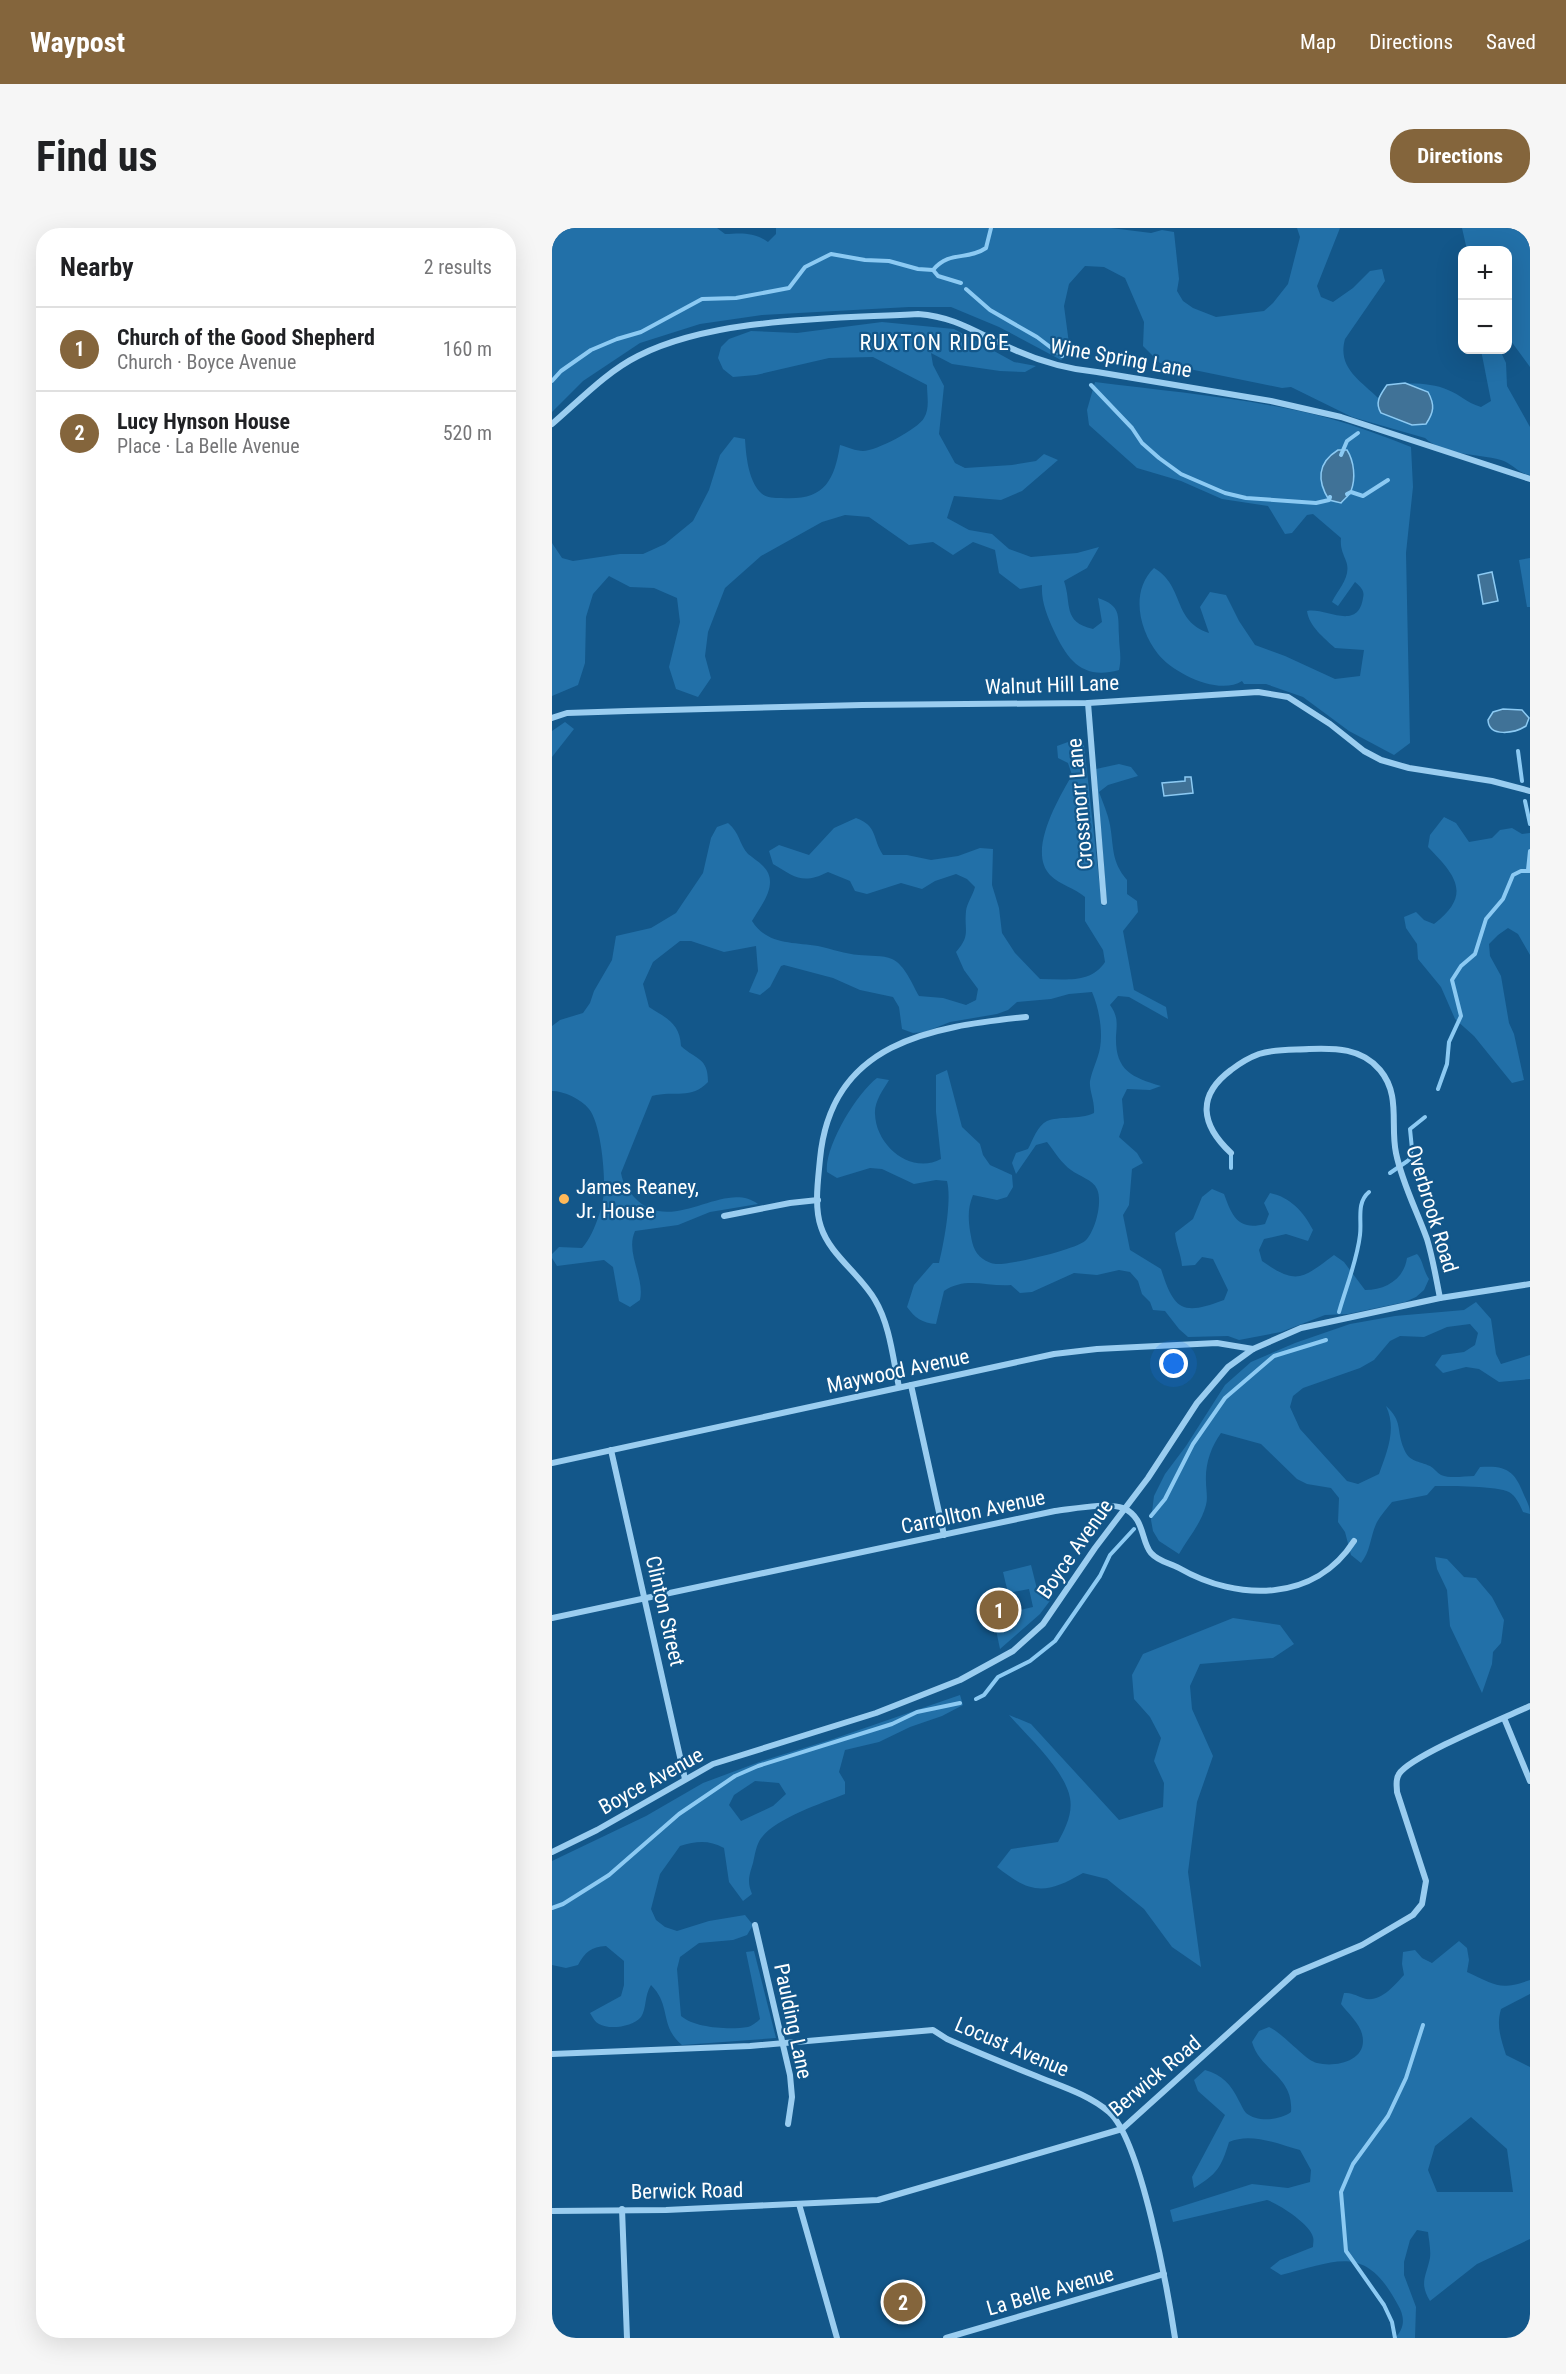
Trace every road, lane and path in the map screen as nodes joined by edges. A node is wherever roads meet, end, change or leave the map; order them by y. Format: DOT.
graph roads {
  1 [pos="552,424"];
  2 [pos="1530,479"];
  3 [pos="1088,703"];
  4 [pos="552,718"];
  5 [pos="1530,791"];
  6 [pos="1104,902"];
  7 [pos="1026,1017"];
  8 [pos="1231,1153"];
  9 [pos="818,1200"];
  10 [pos="724,1216"];
  11 [pos="1530,1284"];
  12 [pos="1440,1298"];
  13 [pos="1253,1349"];
  14 [pos="911,1385"];
  15 [pos="898,1387"];
  16 [pos="612,1450"];
  17 [pos="552,1463"];
  18 [pos="1124,1508"];
  19 [pos="944,1535"];
  20 [pos="1354,1540"];
  21 [pos="645,1599"];
  22 [pos="552,1618"];
  23 [pos="1530,1707"];
  24 [pos="1504,1718"];
  25 [pos="685,1779"];
  26 [pos="1530,1781"];
  27 [pos="552,1852"];
  28 [pos="755,1925"];
  29 [pos="783,2044"];
  30 [pos="552,2054"];
  31 [pos="788,2124"];
  32 [pos="1122,2129"];
  33 [pos="799,2204"];
  34 [pos="622,2209"];
  35 [pos="552,2211"];
  36 [pos="1164,2274"];
  37 [pos="627,2338"];
  38 [pos="837,2338"];
  39 [pos="946,2338"];
  40 [pos="1175,2338"];
  1 -- 2 [label="street, Wine Spring Lane"];
  3 -- 4 [label="street, Walnut Hill Lane"];
  3 -- 5 [label="street, Walnut Hill Lane"];
  3 -- 6 [label="street, Crossmorr Lane"];
  7 -- 9 [label="street"];
  8 -- 12 [label="street, Overbrook Road"];
  9 -- 10 [label="street"];
  9 -- 15 [label="street"];
  11 -- 12 [label="street, Boyce Avenue"];
  12 -- 13 [label="street, Boyce Avenue"];
  13 -- 14 [label="street, Maywood Avenue"];
  13 -- 18 [label="street, Boyce Avenue"];
  14 -- 15 [label="street, Maywood Avenue"];
  14 -- 19 [label="street"];
  15 -- 16 [label="street, Maywood Avenue"];
  16 -- 17 [label="street, Maywood Avenue"];
  16 -- 21 [label="street, Clinton Street"];
  18 -- 19 [label="street, Carrollton Avenue"];
  18 -- 20 [label="street"];
  18 -- 25 [label="street, Boyce Avenue"];
  19 -- 21 [label="street, Carrollton Avenue"];
  21 -- 22 [label="street, Carrollton Avenue"];
  21 -- 25 [label="street, Clinton Street"];
  23 -- 24 [label="street, Berwick Road"];
  24 -- 26 [label="street"];
  24 -- 32 [label="street, Berwick Road"];
  25 -- 27 [label="street, Boyce Avenue"];
  28 -- 29 [label="street, Paulding Lane"];
  29 -- 30 [label="street, Locust Avenue"];
  29 -- 31 [label="street, Paulding Lane"];
  29 -- 32 [label="street, Locust Avenue"];
  32 -- 33 [label="street, Berwick Road"];
  32 -- 36 [label="street, Locust Avenue"];
  33 -- 34 [label="street, Berwick Road"];
  33 -- 38 [label="street"];
  34 -- 35 [label="street, Berwick Road"];
  34 -- 37 [label="street"];
  36 -- 39 [label="street, La Belle Avenue"];
  36 -- 40 [label="street, Locust Avenue"];
}
